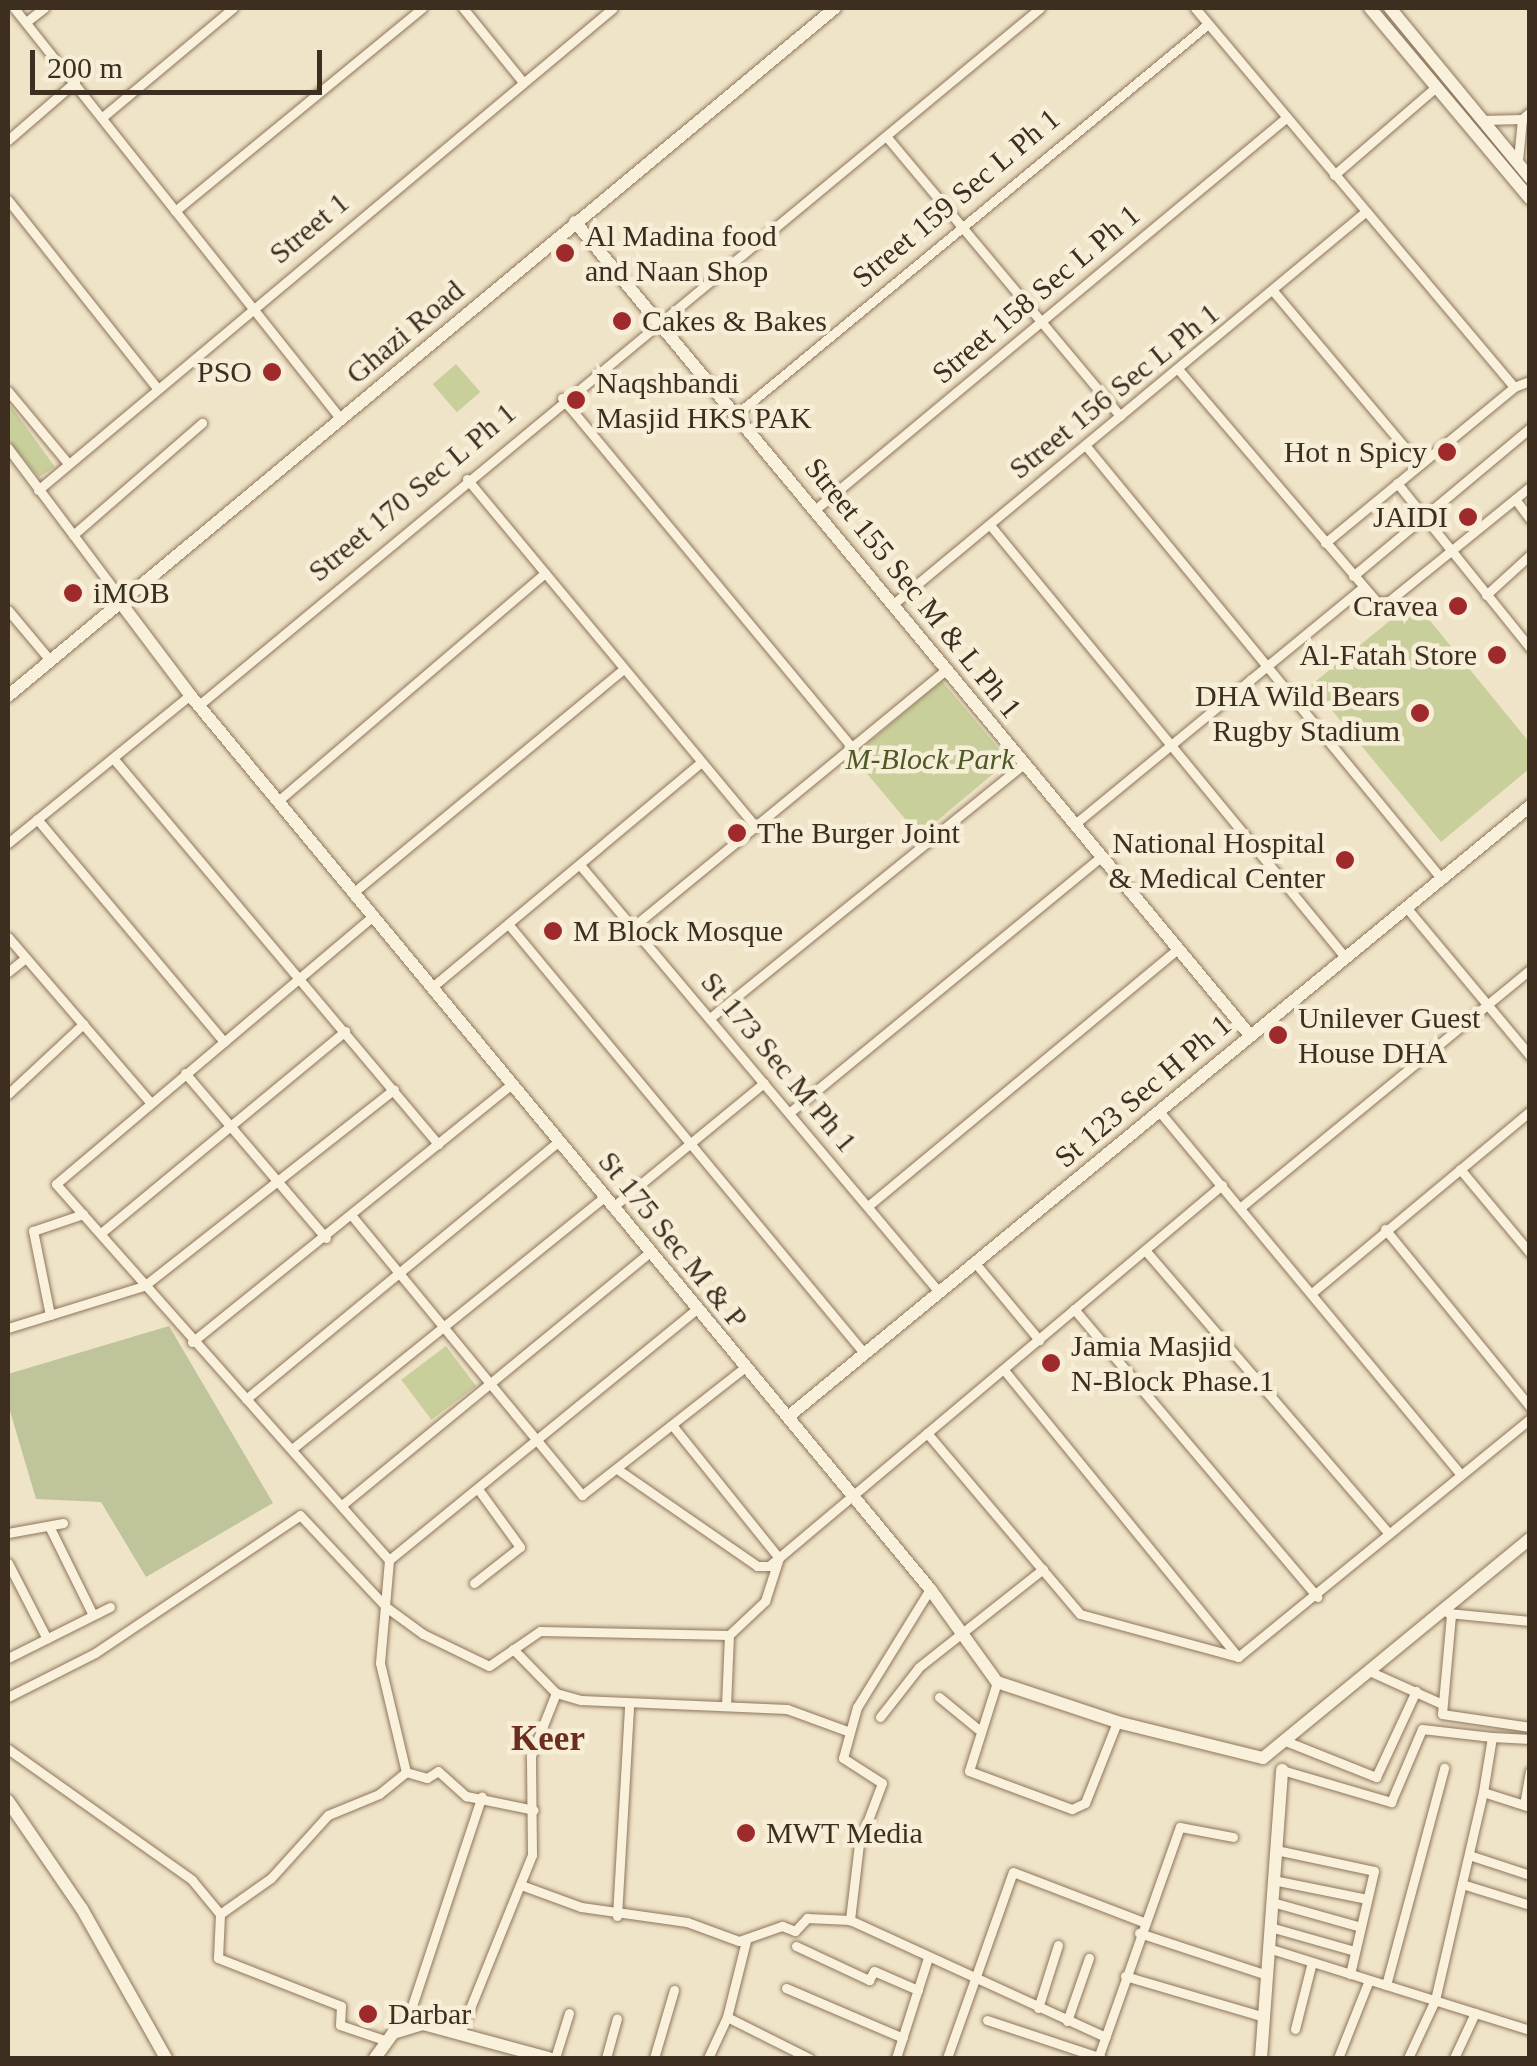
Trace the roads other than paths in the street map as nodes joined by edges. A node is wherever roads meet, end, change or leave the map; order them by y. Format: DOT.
graph roads {
  1 [pos="14,8"];
  2 [pos="44,8"];
  3 [pos="233,8"];
  4 [pos="422,8"];
  5 [pos="463,8"];
  6 [pos="613,8"];
  7 [pos="835,8"];
  8 [pos="1040,8"];
  9 [pos="1195,8"];
  10 [pos="1370,8"];
  11 [pos="1390,8"];
  12 [pos="26,22"];
  13 [pos="1208,24"];
  14 [pos="75,82"];
  15 [pos="524,82"];
  16 [pos="1436,87"];
  17 [pos="105,115"];
  18 [pos="1526,115"];
  19 [pos="1288,118"];
  20 [pos="1482,120"];
  21 [pos="886,136"];
  22 [pos="8,140"];
  23 [pos="1518,164"];
  24 [pos="1334,176"];
  25 [pos="1530,178"];
  26 [pos="1530,199"];
  27 [pos="8,200"];
  28 [pos="175,212"];
  29 [pos="1365,212"];
  30 [pos="575,222"];
  31 [pos="959,226"];
  32 [pos="1274,292"];
  33 [pos="254,307"];
  34 [pos="659,320"];
  35 [pos="1041,323"];
  36 [pos="1178,370"];
  37 [pos="1530,381"];
  38 [pos="1514,387"];
  39 [pos="157,388"];
  40 [pos="8,392"];
  41 [pos="562,398"];
  42 [pos="738,413"];
  43 [pos="1120,416"];
  44 [pos="340,418"];
  45 [pos="202,422"];
  46 [pos="1530,428"];
  47 [pos="1086,446"];
  48 [pos="8,448"];
  49 [pos="12,461"];
  50 [pos="67,462"];
  51 [pos="1419,464"];
  52 [pos="467,479"];
  53 [pos="1398,483"];
  54 [pos="1530,487"];
  55 [pos="38,490"];
  56 [pos="1515,498"];
  57 [pos="816,508"];
  58 [pos="1422,518"];
  59 [pos="1530,519"];
  60 [pos="990,525"];
  61 [pos="72,535"];
  62 [pos="1324,543"];
  63 [pos="1450,551"];
  64 [pos="1530,556"];
  65 [pos="545,573"];
  66 [pos="1354,576"];
  67 [pos="1363,588"];
  68 [pos="1486,595"];
  69 [pos="121,601"];
  70 [pos="892,605"];
  71 [pos="8,610"];
  72 [pos="1530,648"];
  73 [pos="50,660"];
  74 [pos="1266,666"];
  75 [pos="624,669"];
  76 [pos="946,670"];
  77 [pos="8,696"];
  78 [pos="194,700"];
  79 [pos="1172,742"];
  80 [pos="851,746"];
  81 [pos="113,758"];
  82 [pos="701,762"];
  83 [pos="1024,764"];
  84 [pos="278,801"];
  85 [pos="1530,806"];
  86 [pos="37,819"];
  87 [pos="753,824"];
  88 [pos="1076,824"];
  89 [pos="8,843"];
  90 [pos="1102,856"];
  91 [pos="580,865"];
  92 [pos="1440,877"];
  93 [pos="354,892"];
  94 [pos="1406,906"];
  95 [pos="373,916"];
  96 [pos="509,925"];
  97 [pos="634,926"];
  98 [pos="8,937"];
  99 [pos="1180,948"];
  100 [pos="1345,957"];
  101 [pos="25,958"];
  102 [pos="1530,970"];
  103 [pos="8,972"];
  104 [pos="300,979"];
  105 [pos="431,988"];
  106 [pos="1487,1004"];
  107 [pos="710,1018"];
  108 [pos="83,1024"];
  109 [pos="345,1031"];
  110 [pos="1249,1034"];
  111 [pos="224,1042"];
  112 [pos="1530,1056"];
  113 [pos="185,1074"];
  114 [pos="764,1083"];
  115 [pos="511,1085"];
  116 [pos="394,1089"];
  117 [pos="8,1094"];
  118 [pos="150,1102"];
  119 [pos="1159,1111"];
  120 [pos="1530,1111"];
  121 [pos="789,1113"];
  122 [pos="229,1126"];
  123 [pos="558,1141"];
  124 [pos="690,1143"];
  125 [pos="438,1144"];
  126 [pos="1460,1169"];
  127 [pos="277,1184"];
  128 [pos="1222,1185"];
  129 [pos="610,1201"];
  130 [pos="868,1206"];
  131 [pos="1241,1207"];
  132 [pos="83,1214"];
  133 [pos="352,1216"];
  134 [pos="1386,1229"];
  135 [pos="101,1232"];
  136 [pos="326,1238"];
  137 [pos="1145,1250"];
  138 [pos="650,1252"];
  139 [pos="1530,1253"];
  140 [pos="976,1264"];
  141 [pos="399,1271"];
  142 [pos="144,1286"];
  143 [pos="939,1292"];
  144 [pos="1313,1292"];
  145 [pos="698,1308"];
  146 [pos="1074,1309"];
  147 [pos="50,1315"];
  148 [pos="443,1324"];
  149 [pos="8,1328"];
  150 [pos="1039,1340"];
  151 [pos="192,1342"];
  152 [pos="864,1353"];
  153 [pos="744,1367"];
  154 [pos="1004,1370"];
  155 [pos="493,1382"];
  156 [pos="246,1398"];
  157 [pos="1530,1408"];
  158 [pos="789,1416"];
  159 [pos="1530,1419"];
  160 [pos="672,1424"];
  161 [pos="927,1432"];
  162 [pos="539,1440"];
  163 [pos="292,1449"];
  164 [pos="620,1470"];
  165 [pos="1460,1474"];
  166 [pos="478,1488"];
  167 [pos="852,1498"];
  168 [pos="342,1504"];
  169 [pos="63,1523"];
  170 [pos="50,1528"];
  171 [pos="8,1533"];
  172 [pos="1388,1534"];
  173 [pos="1530,1539"];
  174 [pos="780,1558"];
  175 [pos="388,1560"];
  176 [pos="8,1564"];
  177 [pos="1043,1569"];
  178 [pos="474,1583"];
  179 [pos="930,1589"];
  180 [pos="1317,1597"];
  181 [pos="110,1607"];
  182 [pos="386,1607"];
  183 [pos="1447,1612"];
  184 [pos="93,1615"];
  185 [pos="1530,1621"];
  186 [pos="960,1631"];
  187 [pos="729,1635"];
  188 [pos="47,1639"];
  189 [pos="513,1649"];
  190 [pos="1238,1657"];
  191 [pos="8,1658"];
  192 [pos="1369,1671"];
  193 [pos="997,1682"];
  194 [pos="1416,1691"];
  195 [pos="556,1693"];
  196 [pos="8,1696"];
  197 [pos="939,1697"];
  198 [pos="1442,1704"];
  199 [pos="630,1706"];
  200 [pos="726,1706"];
  201 [pos="880,1717"];
  202 [pos="1117,1722"];
  203 [pos="1530,1727"];
  204 [pos="978,1729"];
  205 [pos="850,1732"];
  206 [pos="1492,1737"];
  207 [pos="1530,1739"];
  208 [pos="1284,1746"];
  209 [pos="8,1749"];
  210 [pos="1444,1768"];
  211 [pos="1282,1770"];
  212 [pos="406,1772"];
  213 [pos="1530,1772"];
  214 [pos="1483,1792"];
  215 [pos="482,1796"];
  216 [pos="8,1801"];
  217 [pos="1527,1806"];
  218 [pos="534,1810"];
  219 [pos="12,1818"];
  220 [pos="1232,1837"];
  221 [pos="1276,1850"];
  222 [pos="1469,1856"];
  223 [pos="1530,1874"];
  224 [pos="1273,1880"];
  225 [pos="1462,1884"];
  226 [pos="521,1886"];
  227 [pos="1367,1899"];
  228 [pos="1272,1902"];
  229 [pos="1530,1905"];
  230 [pos="220,1914"];
  231 [pos="618,1916"];
  232 [pos="850,1920"];
  233 [pos="1143,1922"];
  234 [pos="1270,1927"];
  235 [pos="1361,1927"];
  236 [pos="1140,1934"];
  237 [pos="746,1941"];
  238 [pos="1058,1945"];
  239 [pos="796,1946"];
  240 [pos="1268,1948"];
  241 [pos="1356,1951"];
  242 [pos="928,1958"];
  243 [pos="1089,1958"];
  244 [pos="1312,1962"];
  245 [pos="1350,1974"];
  246 [pos="1125,1976"];
  247 [pos="1267,1976"];
  248 [pos="972,1980"];
  249 [pos="1370,1980"];
  250 [pos="1386,1985"];
  251 [pos="786,1988"];
  252 [pos="674,1990"];
  253 [pos="918,1990"];
  254 [pos="1435,2000"];
  255 [pos="1038,2008"];
  256 [pos="569,2013"];
  257 [pos="1476,2013"];
  258 [pos="727,2017"];
  259 [pos="1264,2017"];
  260 [pos="617,2018"];
  261 [pos="987,2020"];
  262 [pos="1067,2021"];
  263 [pos="405,2027"];
  264 [pos="1295,2029"];
  265 [pos="1530,2030"];
  266 [pos="460,2033"];
  267 [pos="903,2038"];
  268 [pos="1104,2038"];
  269 [pos="384,2040"];
  270 [pos="159,2057"];
  271 [pos="376,2058"];
  272 [pos="551,2058"];
  273 [pos="606,2058"];
  274 [pos="654,2058"];
  275 [pos="708,2058"];
  276 [pos="809,2058"];
  277 [pos="896,2058"];
  278 [pos="946,2058"];
  279 [pos="1099,2058"];
  280 [pos="1261,2058"];
  281 [pos="1338,2058"];
  282 [pos="1408,2058"];
  283 [pos="1454,2058"];
  1 -- 12 [label="street"];
  2 -- 12 [label="street"];
  3 -- 17 [label="street"];
  4 -- 28 [label="street"];
  5 -- 15 [label="street"];
  6 -- 15 [label="street, Street 1"];
  7 -- 30 [label="street, Ghazi Road"];
  8 -- 21 [label="street, Street 170 Sec L Ph 1"];
  9 -- 13 [label="street"];
  10 -- 16 [label="street"];
  11 -- 20 [label="street"];
  12 -- 14 [label="street"];
  13 -- 19 [label="street"];
  13 -- 31 [label="street, Street 159 Sec L Ph 1"];
  14 -- 17 [label="street"];
  14 -- 22 [label="street"];
  15 -- 33 [label="street, Street 1"];
  16 -- 24 [label="street"];
  16 -- 26 [label="street"];
  17 -- 28 [label="street"];
  18 -- 20 [label="street"];
  18 -- 23 [label="street"];
  19 -- 24 [label="street"];
  19 -- 35 [label="street, Street 158 Sec L Ph 1"];
  20 -- 23 [label="street"];
  21 -- 31 [label="street"];
  21 -- 34 [label="street, Street 170 Sec L Ph 1"];
  23 -- 25 [label="street"];
  24 -- 29 [label="street"];
  27 -- 39 [label="street"];
  28 -- 33 [label="street"];
  29 -- 32 [label="street, Street 156 Sec L Ph 1"];
  29 -- 38 [label="street"];
  30 -- 34 [label="street, Street 155 Sec M & L Ph 1"];
  30 -- 44 [label="street, Ghazi Road"];
  31 -- 35 [label="street"];
  31 -- 42 [label="street, Street 159 Sec L Ph 1"];
  32 -- 36 [label="street, Street 156 Sec L Ph 1"];
  32 -- 51 [label="street"];
  33 -- 39 [label="street, Street 1"];
  33 -- 44 [label="street"];
  34 -- 41 [label="street, Street 170 Sec L Ph 1"];
  34 -- 42 [label="street, Street 155 Sec M & L Ph 1"];
  35 -- 43 [label="street"];
  35 -- 57 [label="street, Street 158 Sec L Ph 1"];
  36 -- 43 [label="street, Street 156 Sec L Ph 1"];
  36 -- 62 [label="street"];
  37 -- 38 [label="street"];
  38 -- 51 [label="street"];
  39 -- 50 [label="street, Street 1"];
  40 -- 50 [label="street"];
  41 -- 52 [label="street, Street 170 Sec L Ph 1"];
  41 -- 80 [label="street"];
  42 -- 57 [label="street, Street 155 Sec M & L Ph 1"];
  43 -- 47 [label="street, Street 156 Sec L Ph 1"];
  44 -- 69 [label="street, Ghazi Road"];
  45 -- 61 [label="street"];
  46 -- 58 [label="street"];
  47 -- 60 [label="street, Street 156 Sec L Ph 1"];
  47 -- 74 [label="street"];
  48 -- 49 [label="street"];
  49 -- 55 [label="street"];
  50 -- 55 [label="street, Street 1"];
  51 -- 53 [label="street"];
  52 -- 65 [label="street"];
  52 -- 78 [label="street, Street 170 Sec L Ph 1"];
  53 -- 58 [label="street"];
  53 -- 62 [label="street"];
  54 -- 56 [label="street"];
  55 -- 61 [label="street"];
  56 -- 59 [label="street"];
  56 -- 63 [label="street"];
  57 -- 70 [label="street, Street 155 Sec M & L Ph 1"];
  58 -- 63 [label="street"];
  58 -- 66 [label="street"];
  60 -- 70 [label="street, Street 156 Sec L Ph 1"];
  60 -- 79 [label="street"];
  61 -- 69 [label="street"];
  62 -- 66 [label="street"];
  63 -- 67 [label="street"];
  63 -- 68 [label="street"];
  64 -- 68 [label="street"];
  65 -- 75 [label="street"];
  65 -- 84 [label="street"];
  66 -- 67 [label="street"];
  67 -- 74 [label="street"];
  68 -- 72 [label="street"];
  69 -- 73 [label="street, Ghazi Road"];
  69 -- 78 [label="street, St 175 Sec M & P"];
  70 -- 76 [label="street, Street 155 Sec M & L Ph 1"];
  71 -- 73 [label="street"];
  73 -- 77 [label="street, Ghazi Road"];
  74 -- 79 [label="street"];
  74 -- 92 [label="street"];
  75 -- 82 [label="street"];
  75 -- 93 [label="street"];
  76 -- 80 [label="street"];
  76 -- 83 [label="street, Street 155 Sec M & L Ph 1"];
  78 -- 81 [label="street, Street 170 Sec L Ph 1"];
  78 -- 84 [label="street, St 175 Sec M & P"];
  79 -- 88 [label="street"];
  79 -- 100 [label="street"];
  80 -- 87 [label="street"];
  81 -- 86 [label="street, Street 170 Sec L Ph 1"];
  81 -- 104 [label="street"];
  82 -- 87 [label="street"];
  82 -- 91 [label="street"];
  83 -- 88 [label="street, Street 155 Sec M & L Ph 1"];
  83 -- 107 [label="street"];
  84 -- 93 [label="street, St 175 Sec M & P"];
  85 -- 92 [label="street, St 123 Sec H Ph 1"];
  86 -- 89 [label="street, Street 170 Sec L Ph 1"];
  86 -- 111 [label="street"];
  87 -- 97 [label="street"];
  88 -- 90 [label="street, Street 155 Sec M & L Ph 1"];
  90 -- 99 [label="street, Street 155 Sec M & L Ph 1"];
  90 -- 121 [label="street"];
  91 -- 96 [label="street"];
  91 -- 97 [label="street, St 173 Sec M Ph 1"];
  92 -- 94 [label="street, St 123 Sec H Ph 1"];
  93 -- 95 [label="street, St 175 Sec M & P"];
  94 -- 100 [label="street, St 123 Sec H Ph 1"];
  94 -- 106 [label="street"];
  95 -- 104 [label="street"];
  95 -- 105 [label="street, St 175 Sec M & P"];
  96 -- 105 [label="street"];
  96 -- 124 [label="street"];
  97 -- 107 [label="street, St 173 Sec M Ph 1"];
  98 -- 101 [label="street"];
  99 -- 110 [label="street, Street 155 Sec M & L Ph 1"];
  99 -- 130 [label="street"];
  100 -- 110 [label="street, St 123 Sec H Ph 1"];
  101 -- 103 [label="street"];
  101 -- 108 [label="street"];
  102 -- 106 [label="street"];
  104 -- 109 [label="street"];
  104 -- 111 [label="street"];
  105 -- 115 [label="street, St 175 Sec M & P"];
  106 -- 112 [label="street"];
  106 -- 131 [label="street"];
  107 -- 114 [label="street, St 173 Sec M Ph 1"];
  108 -- 117 [label="street"];
  108 -- 118 [label="street"];
  109 -- 116 [label="street"];
  109 -- 122 [label="street"];
  110 -- 119 [label="street, St 123 Sec H Ph 1"];
  111 -- 113 [label="street"];
  113 -- 118 [label="street"];
  113 -- 122 [label="street"];
  114 -- 121 [label="street, St 173 Sec M Ph 1"];
  114 -- 124 [label="street"];
  115 -- 123 [label="street, St 175 Sec M & P"];
  115 -- 125 [label="street"];
  116 -- 125 [label="street"];
  116 -- 127 [label="street"];
  118 -- 132 [label="street"];
  119 -- 128 [label="street"];
  119 -- 140 [label="street, St 123 Sec H Ph 1"];
  120 -- 126 [label="street"];
  121 -- 130 [label="street, St 173 Sec M Ph 1"];
  122 -- 127 [label="street"];
  122 -- 135 [label="street"];
  123 -- 129 [label="street, St 175 Sec M & P"];
  123 -- 141 [label="street"];
  124 -- 129 [label="street"];
  124 -- 152 [label="street"];
  125 -- 133 [label="street"];
  126 -- 134 [label="street"];
  126 -- 139 [label="street"];
  127 -- 136 [label="street"];
  127 -- 142 [label="street"];
  128 -- 131 [label="street"];
  128 -- 137 [label="street"];
  129 -- 138 [label="street, St 175 Sec M & P"];
  129 -- 148 [label="street"];
  130 -- 143 [label="street, St 173 Sec M Ph 1"];
  131 -- 144 [label="street"];
  132 -- 135 [label="street"];
  132 -- 147 [label="street"];
  133 -- 136 [label="street"];
  133 -- 141 [label="street"];
  134 -- 144 [label="street"];
  134 -- 157 [label="street"];
  135 -- 142 [label="street"];
  136 -- 151 [label="street"];
  137 -- 146 [label="street"];
  137 -- 172 [label="street"];
  138 -- 145 [label="street, St 175 Sec M & P"];
  138 -- 155 [label="street"];
  140 -- 143 [label="street, St 123 Sec H Ph 1"];
  140 -- 150 [label="street"];
  141 -- 148 [label="street"];
  141 -- 156 [label="street"];
  142 -- 147 [label="street"];
  142 -- 151 [label="street"];
  143 -- 152 [label="street, St 123 Sec H Ph 1"];
  144 -- 165 [label="street"];
  145 -- 153 [label="street, St 175 Sec M & P"];
  145 -- 162 [label="street"];
  146 -- 150 [label="street"];
  146 -- 180 [label="street"];
  147 -- 149 [label="street"];
  148 -- 155 [label="street"];
  148 -- 163 [label="street"];
  150 -- 154 [label="street"];
  151 -- 156 [label="street"];
  152 -- 158 [label="street, St 123 Sec H Ph 1"];
  153 -- 158 [label="street, St 175 Sec M & P"];
  153 -- 160 [label="street"];
  154 -- 161 [label="street"];
  154 -- 190 [label="street"];
  155 -- 162 [label="street"];
  155 -- 168 [label="street"];
  156 -- 163 [label="street"];
  158 -- 167 [label="street, St 175 Sec M & P"];
  159 -- 165 [label="street"];
  160 -- 164 [label="street"];
  160 -- 174 [label="street"];
  161 -- 167 [label="street"];
  161 -- 177 [label="street"];
  162 -- 164 [label="street"];
  162 -- 166 [label="street"];
  163 -- 168 [label="street"];
  164 -- 174 [label="street"];
  165 -- 172 [label="street"];
  166 -- 175 [label="street"];
  166 -- 178 [label="street"];
  167 -- 174 [label="street"];
  167 -- 179 [label="street, St 175 Sec M & P"];
  168 -- 175 [label="street"];
  169 -- 170 [label="street"];
  170 -- 171 [label="street"];
  170 -- 184 [label="street"];
  172 -- 180 [label="street"];
  173 -- 183 [label="street"];
  174 -- 187 [label="street"];
  175 -- 182 [label="street"];
  176 -- 188 [label="street"];
  177 -- 186 [label="street"];
  177 -- 190 [label="street"];
  179 -- 186 [label="street, St 175 Sec M & P"];
  179 -- 205 [label="street"];
  180 -- 190 [label="street"];
  181 -- 184 [label="street"];
  182 -- 189 [label="street"];
  182 -- 196 [label="street"];
  182 -- 212 [label="street"];
  183 -- 185 [label="street"];
  183 -- 192 [label="street"];
  183 -- 198 [label="street"];
  184 -- 188 [label="street"];
  186 -- 193 [label="street, St 175 Sec M & P"];
  186 -- 201 [label="street"];
  187 -- 189 [label="street"];
  187 -- 200 [label="street"];
  188 -- 191 [label="street"];
  189 -- 195 [label="street"];
  192 -- 194 [label="street"];
  192 -- 208 [label="street"];
  193 -- 202 [label="street"];
  193 -- 204 [label="street"];
  194 -- 198 [label="street"];
  194 -- 208 [label="street"];
  195 -- 199 [label="street"];
  195 -- 218 [label="street"];
  197 -- 204 [label="street"];
  198 -- 203 [label="street"];
  199 -- 200 [label="street"];
  199 -- 231 [label="street"];
  200 -- 205 [label="street"];
  202 -- 204 [label="street"];
  202 -- 208 [label="street"];
  205 -- 232 [label="street"];
  206 -- 207 [label="street"];
  206 -- 211 [label="street"];
  206 -- 214 [label="street"];
  209 -- 230 [label="street"];
  210 -- 250 [label="street"];
  211 -- 221 [label="street"];
  212 -- 215 [label="street"];
  212 -- 230 [label="street"];
  213 -- 217 [label="street"];
  214 -- 217 [label="street"];
  214 -- 222 [label="street"];
  215 -- 218 [label="street"];
  215 -- 263 [label="street"];
  216 -- 219 [label="street"];
  218 -- 226 [label="street"];
  219 -- 270 [label="street"];
  220 -- 233 [label="street"];
  221 -- 224 [label="street"];
  221 -- 227 [label="street"];
  222 -- 223 [label="street"];
  222 -- 225 [label="street"];
  224 -- 227 [label="street"];
  224 -- 228 [label="street"];
  225 -- 229 [label="street"];
  225 -- 254 [label="street"];
  226 -- 231 [label="street"];
  226 -- 266 [label="street"];
  227 -- 235 [label="street"];
  228 -- 234 [label="street"];
  228 -- 235 [label="street"];
  230 -- 269 [label="street"];
  231 -- 237 [label="street"];
  232 -- 237 [label="street"];
  232 -- 242 [label="street"];
  233 -- 236 [label="street"];
  233 -- 248 [label="street"];
  234 -- 240 [label="street"];
  234 -- 241 [label="street"];
  235 -- 241 [label="street"];
  236 -- 246 [label="street"];
  236 -- 247 [label="street"];
  237 -- 258 [label="street"];
  238 -- 255 [label="street"];
  239 -- 253 [label="street"];
  240 -- 244 [label="street"];
  240 -- 247 [label="street"];
  241 -- 245 [label="street"];
  242 -- 248 [label="street"];
  242 -- 253 [label="street"];
  243 -- 262 [label="street"];
  244 -- 245 [label="street"];
  244 -- 264 [label="street"];
  245 -- 249 [label="street"];
  246 -- 259 [label="street"];
  246 -- 268 [label="street"];
  247 -- 259 [label="street"];
  248 -- 255 [label="street"];
  248 -- 278 [label="street"];
  249 -- 250 [label="street"];
  249 -- 281 [label="street"];
  250 -- 254 [label="street"];
  251 -- 267 [label="street"];
  252 -- 274 [label="street"];
  253 -- 267 [label="street"];
  254 -- 257 [label="street"];
  254 -- 282 [label="street"];
  255 -- 262 [label="street"];
  256 -- 272 [label="street"];
  257 -- 265 [label="street"];
  257 -- 283 [label="street"];
  258 -- 275 [label="street"];
  258 -- 276 [label="street"];
  259 -- 280 [label="street"];
  260 -- 273 [label="street"];
  261 -- 279 [label="street"];
  262 -- 268 [label="street"];
  263 -- 266 [label="street"];
  263 -- 269 [label="street"];
  266 -- 272 [label="street"];
  267 -- 277 [label="street"];
  268 -- 279 [label="street"];
  269 -- 271 [label="street"];
}
